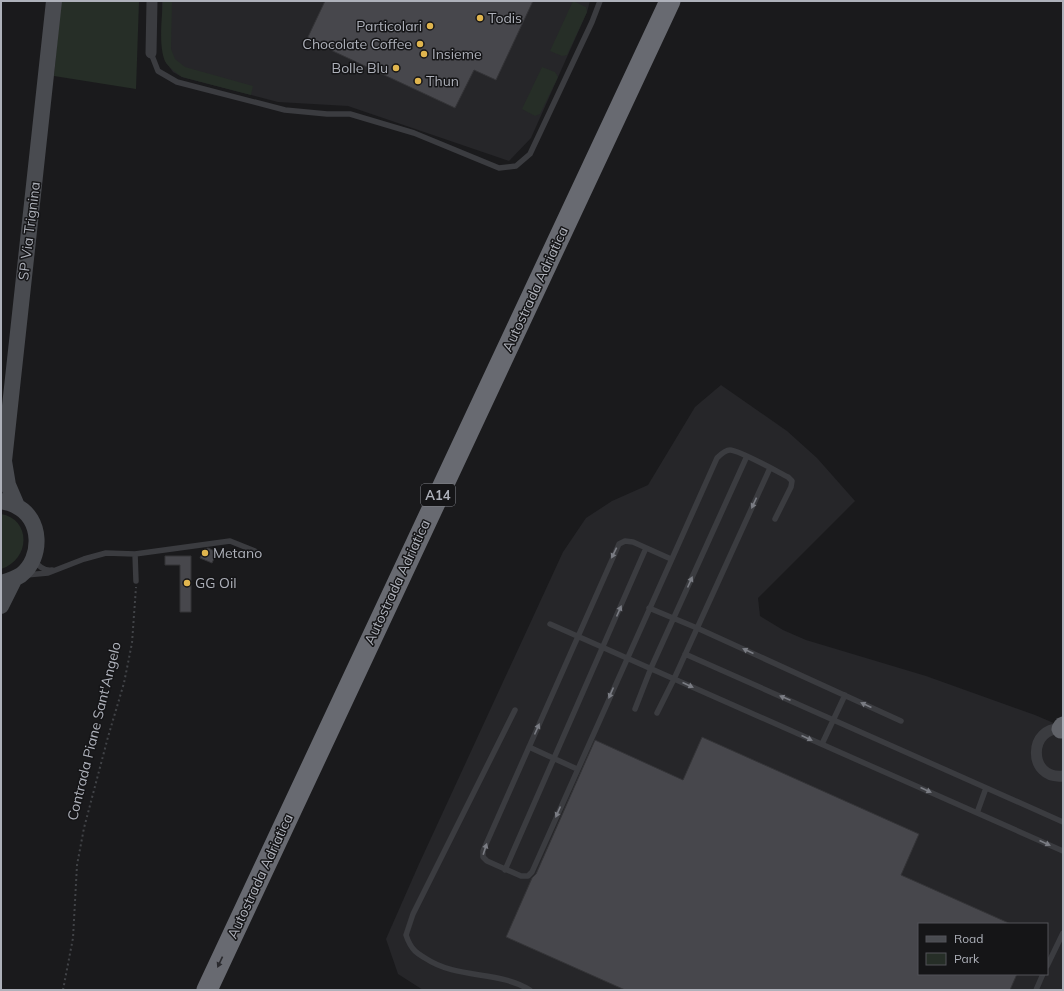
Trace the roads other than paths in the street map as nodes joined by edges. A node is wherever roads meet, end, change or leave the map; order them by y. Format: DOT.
graph roads {
  1 [pos="54,1"];
  2 [pos="152,1"];
  3 [pos="600,1"];
  4 [pos="670,1"];
  5 [pos="685,1"];
  6 [pos="151,53"];
  7 [pos="747,456"];
  8 [pos="2,464"];
  9 [pos="770,468"];
  10 [pos="1,501"];
  11 [pos="17,506"];
  12 [pos="775,519"];
  13 [pos="646,548"];
  14 [pos="255,552"];
  15 [pos="135,554"];
  16 [pos="33,559"];
  17 [pos="671,559"];
  18 [pos="62,568"];
  19 [pos="13,579"];
  20 [pos="136,581"];
  21 [pos="1,606"];
  22 [pos="649,608"];
  23 [pos="674,618"];
  24 [pos="550,624"];
  25 [pos="697,628"];
  26 [pos="578,636"];
  27 [pos="603,647"];
  28 [pos="685,654"];
  29 [pos="627,657"];
  30 [pos="651,668"];
  31 [pos="674,678"];
  32 [pos="845,695"];
  33 [pos="635,708"];
  34 [pos="515,710"];
  35 [pos="657,713"];
  36 [pos="834,719"];
  37 [pos="901,721"];
  38 [pos="1062,728"];
  39 [pos="822,744"];
  40 [pos="529,747"];
  41 [pos="554,758"];
  42 [pos="577,769"];
  43 [pos="1063,776"];
  44 [pos="986,788"];
  45 [pos="977,813"];
  46 [pos="1063,822"];
  47 [pos="1063,851"];
  48 [pos="505,870"];
  49 [pos="1063,933"];
  50 [pos="1048,964"];
  51 [pos="1043,975"];
  52 [pos="207,990"];
  53 [pos="222,990"];
  54 [pos="530,990"];
  55 [pos="1036,990"];
  1 -- 8 [label="main road, SP Via Trignina"];
  2 -- 6 [label="street"];
  3 -- 6 [label="lane"];
  4 -- 52 [label="highway, Autostrada Adriatica / A14, one-way"];
  5 -- 53 [label="highway, Autostrada Adriatica / A14"];
  7 -- 9 [label="lane"];
  7 -- 17 [label="lane"];
  23 -- 7 [label="lane, one-way"];
  8 -- 11 [label="main road, SP Via Trignina"];
  9 -- 12 [label="lane"];
  9 -- 25 [label="lane, one-way"];
  10 -- 11 [label="main road, SP Via Trignina"];
  11 -- 16 [label="main road, SP Via Trignina"];
  13 -- 17 [label="lane"];
  13 -- 26 [label="lane, one-way"];
  27 -- 13 [label="lane, one-way"];
  14 -- 15 [label="lane"];
  15 -- 18 [label="lane"];
  15 -- 20 [label="lane"];
  16 -- 18 [label="lane"];
  16 -- 19 [label="main road, SP Via Trignina"];
  17 -- 22 [label="lane"];
  18 -- 19 [label="lane"];
  19 -- 21 [label="main road, SP Via Trignina"];
  22 -- 23 [label="lane"];
  22 -- 29 [label="lane"];
  23 -- 25 [label="lane"];
  23 -- 30 [label="lane"];
  24 -- 26 [label="lane"];
  25 -- 28 [label="lane"];
  32 -- 25 [label="lane, one-way"];
  26 -- 27 [label="lane"];
  40 -- 26 [label="lane, one-way"];
  27 -- 29 [label="lane"];
  27 -- 41 [label="lane"];
  28 -- 31 [label="lane"];
  36 -- 28 [label="lane, one-way"];
  29 -- 30 [label="lane"];
  29 -- 42 [label="lane, one-way"];
  30 -- 31 [label="lane"];
  30 -- 33 [label="lane"];
  31 -- 35 [label="lane"];
  31 -- 39 [label="lane, one-way"];
  32 -- 36 [label="lane"];
  37 -- 32 [label="lane, one-way"];
  34 -- 54 [label="lane"];
  36 -- 39 [label="lane"];
  36 -- 44 [label="lane"];
  38 -- 43 [label="street"];
  39 -- 45 [label="lane, one-way"];
  40 -- 41 [label="lane"];
  48 -- 40 [label="lane, one-way"];
  41 -- 42 [label="lane"];
  41 -- 48 [label="lane"];
  42 -- 48 [label="lane, one-way"];
  44 -- 45 [label="lane"];
  44 -- 46 [label="lane"];
  45 -- 47 [label="lane, one-way"];
  49 -- 50 [label="lane"];
  51 -- 55 [label="lane"];
}
